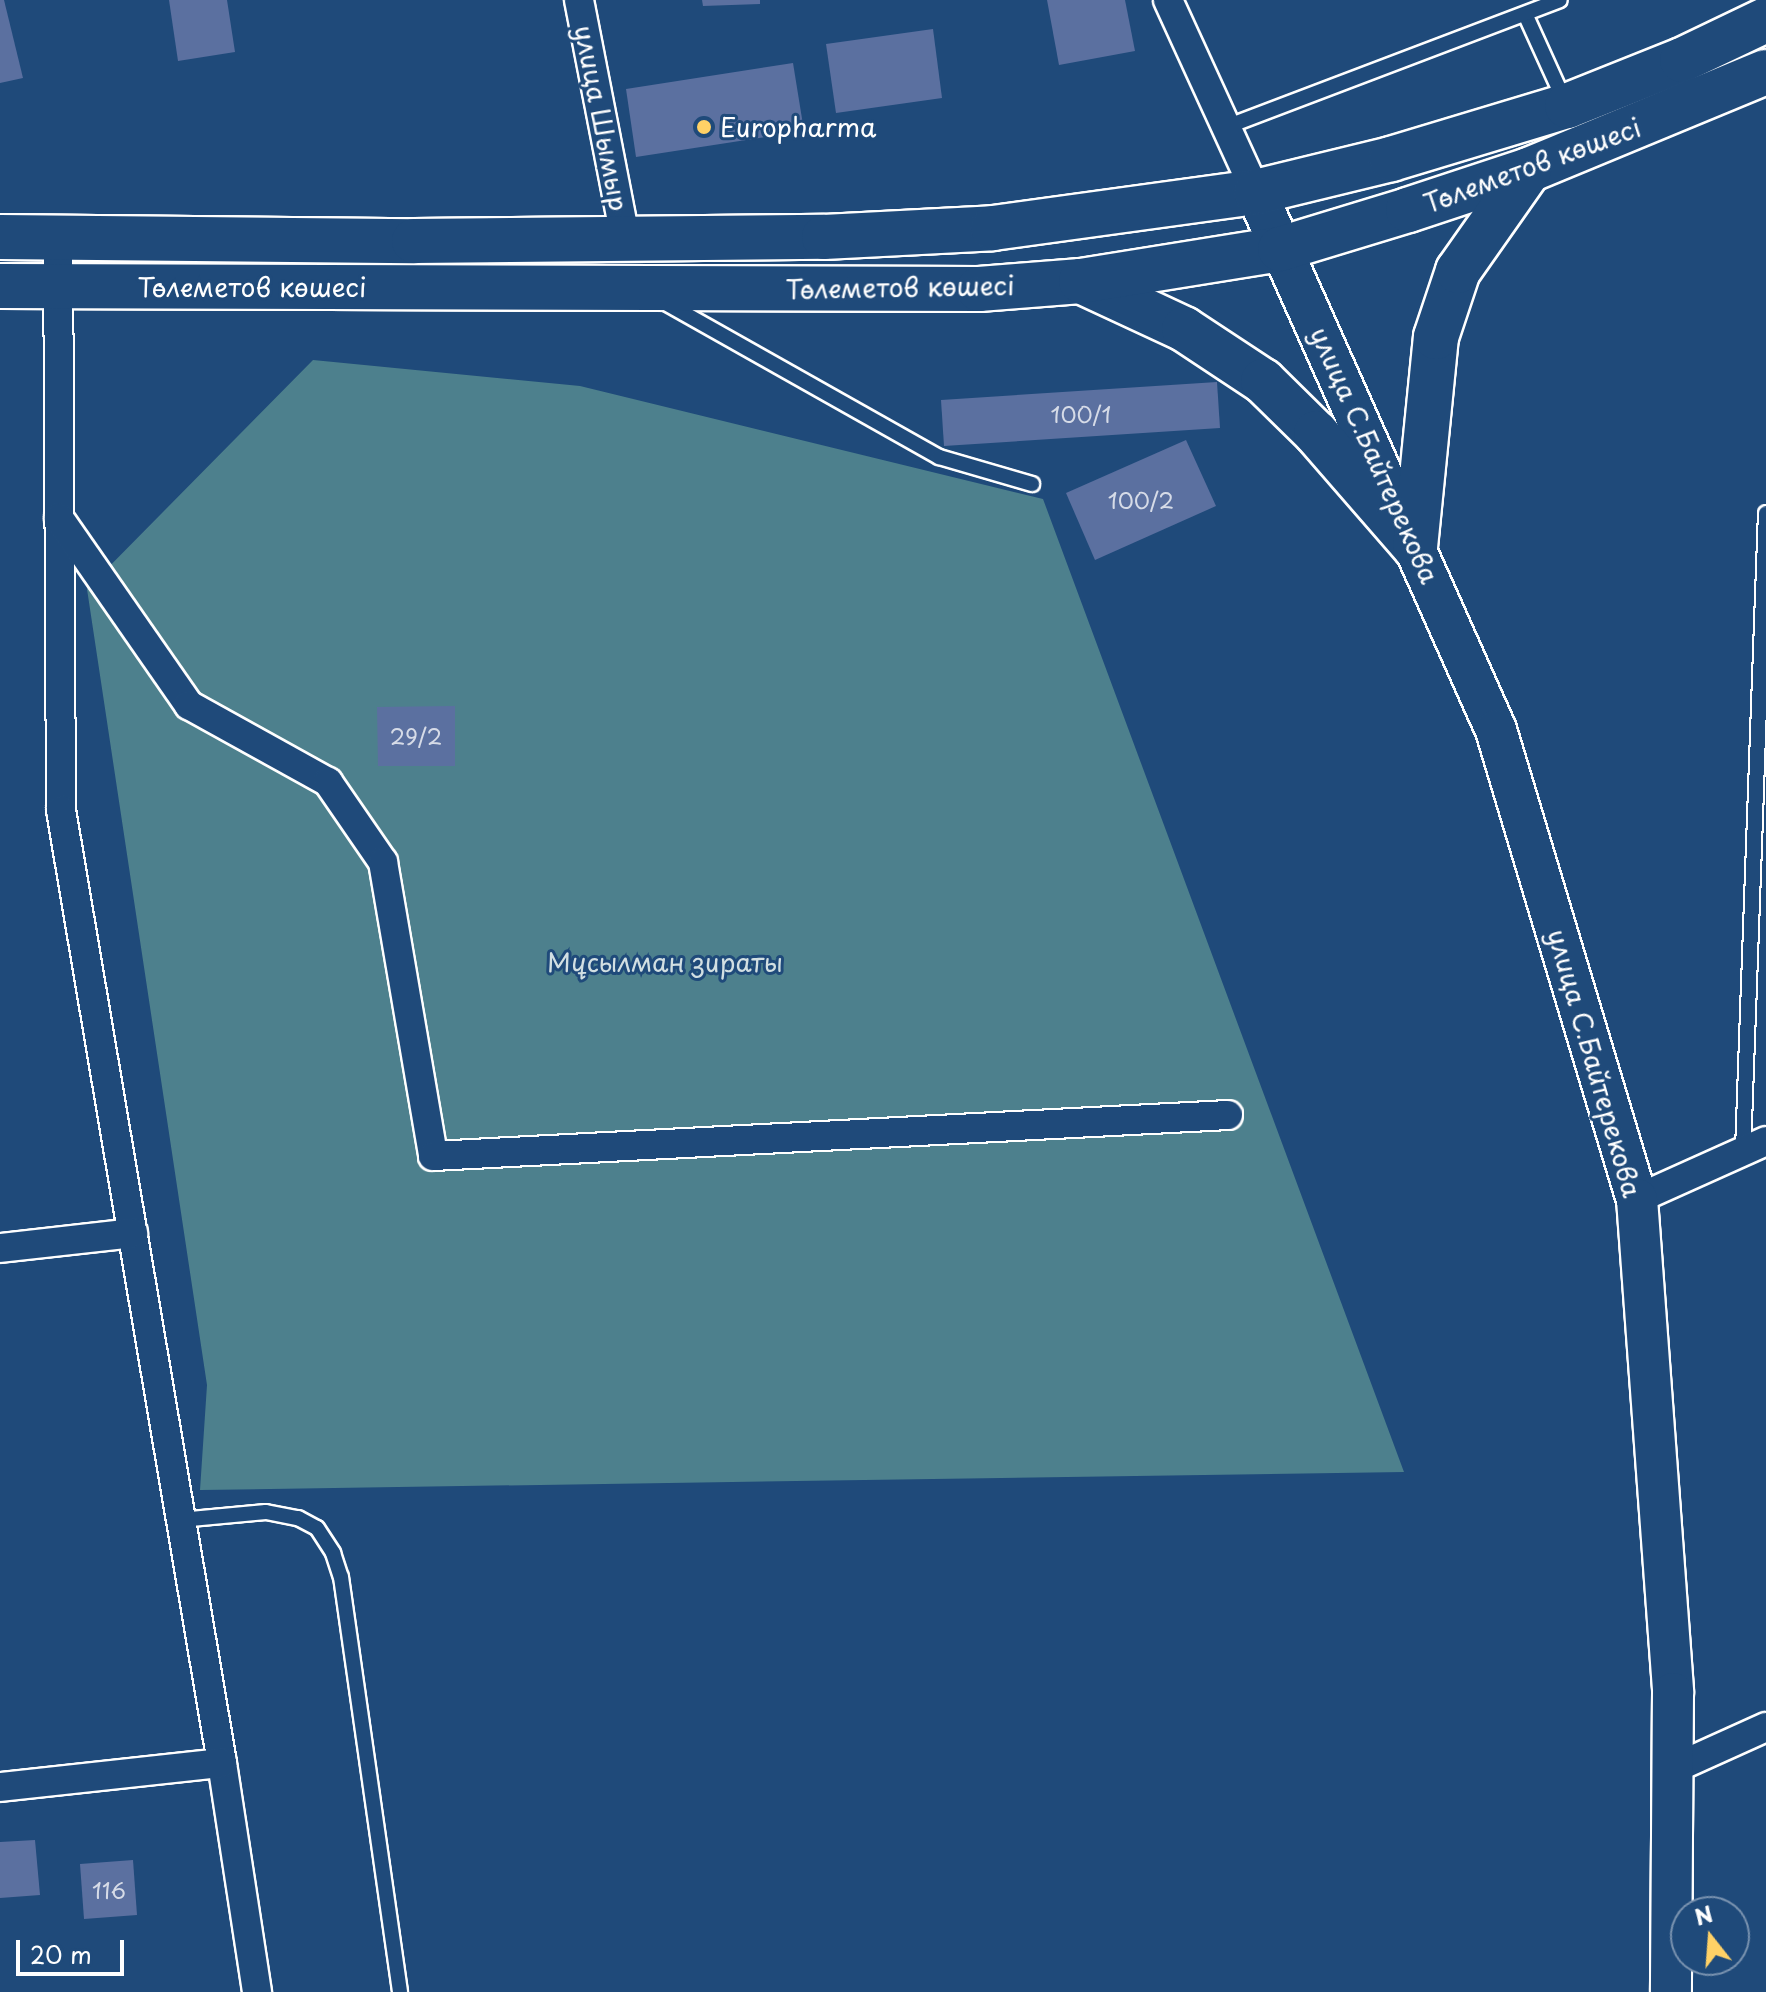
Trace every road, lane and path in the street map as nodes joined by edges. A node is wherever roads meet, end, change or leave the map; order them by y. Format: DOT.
graph roads {
  1 [pos="579,0"];
  2 [pos="1168,0"];
  3 [pos="1560,0"];
  4 [pos="1526,16"];
  5 [pos="1766,20"];
  6 [pos="1766,72"];
  7 [pos="1567,106"];
  8 [pos="1226,127"];
  9 [pos="1529,170"];
  10 [pos="1256,192"];
  11 [pos="0,237"];
  12 [pos="625,237"];
  13 [pos="58,238"];
  14 [pos="1280,249"];
  15 [pos="1081,281"];
  16 [pos="0,286"];
  17 [pos="59,287"];
  18 [pos="639,288"];
  19 [pos="1032,484"];
  20 [pos="1766,513"];
  21 [pos="59,518"];
  22 [pos="1415,547"];
  23 [pos="1228,1115"];
  24 [pos="1755,1146"];
  25 [pos="1637,1199"];
  26 [pos="133,1233"];
  27 [pos="0,1248"];
  28 [pos="180,1520"];
  29 [pos="1766,1727"];
  30 [pos="222,1763"];
  31 [pos="1673,1769"];
  32 [pos="0,1787"];
  33 [pos="257,1992"];
  34 [pos="400,1992"];
  35 [pos="1671,1992"];
  1 -- 12 [label="street, улица Шымыр"];
  2 -- 8 [label="street"];
  3 -- 4 [label="lane"];
  4 -- 7 [label="lane"];
  4 -- 8 [label="lane"];
  5 -- 7 [label="main road, Төлеметов көшесі"];
  6 -- 9 [label="main road, Төлеметов көшесі"];
  7 -- 10 [label="main road, Төлеметов көшесі"];
  8 -- 10 [label="street"];
  9 -- 14 [label="main road, Төлеметов көшесі"];
  9 -- 22 [label="main road"];
  10 -- 12 [label="main road, Төлеметов көшесі"];
  10 -- 14 [label="main road, улица С.Байтерекова"];
  11 -- 13 [label="main road, Төлеметов көшесі"];
  12 -- 13 [label="main road, Төлеметов көшесі"];
  13 -- 17 [label="street"];
  14 -- 15 [label="main road, Төлеметов көшесі"];
  14 -- 22 [label="main road, улица С.Байтерекова"];
  15 -- 18 [label="main road, Төлеметов көшесі"];
  15 -- 22 [label="main road"];
  16 -- 17 [label="main road, Төлеметов көшесі"];
  17 -- 18 [label="main road, Төлеметов көшесі"];
  17 -- 21 [label="street"];
  18 -- 19 [label="lane"];
  20 -- 24 [label="lane"];
  21 -- 23 [label="street"];
  21 -- 26 [label="street"];
  22 -- 25 [label="main road, улица С.Байтерекова"];
  24 -- 25 [label="street"];
  25 -- 31 [label="main road, улица С.Байтерекова"];
  26 -- 27 [label="street"];
  26 -- 28 [label="street"];
  28 -- 30 [label="street"];
  28 -- 34 [label="lane"];
  29 -- 31 [label="street"];
  30 -- 32 [label="street"];
  30 -- 33 [label="street"];
  31 -- 35 [label="main road, улица С.Байтерекова"];
}
